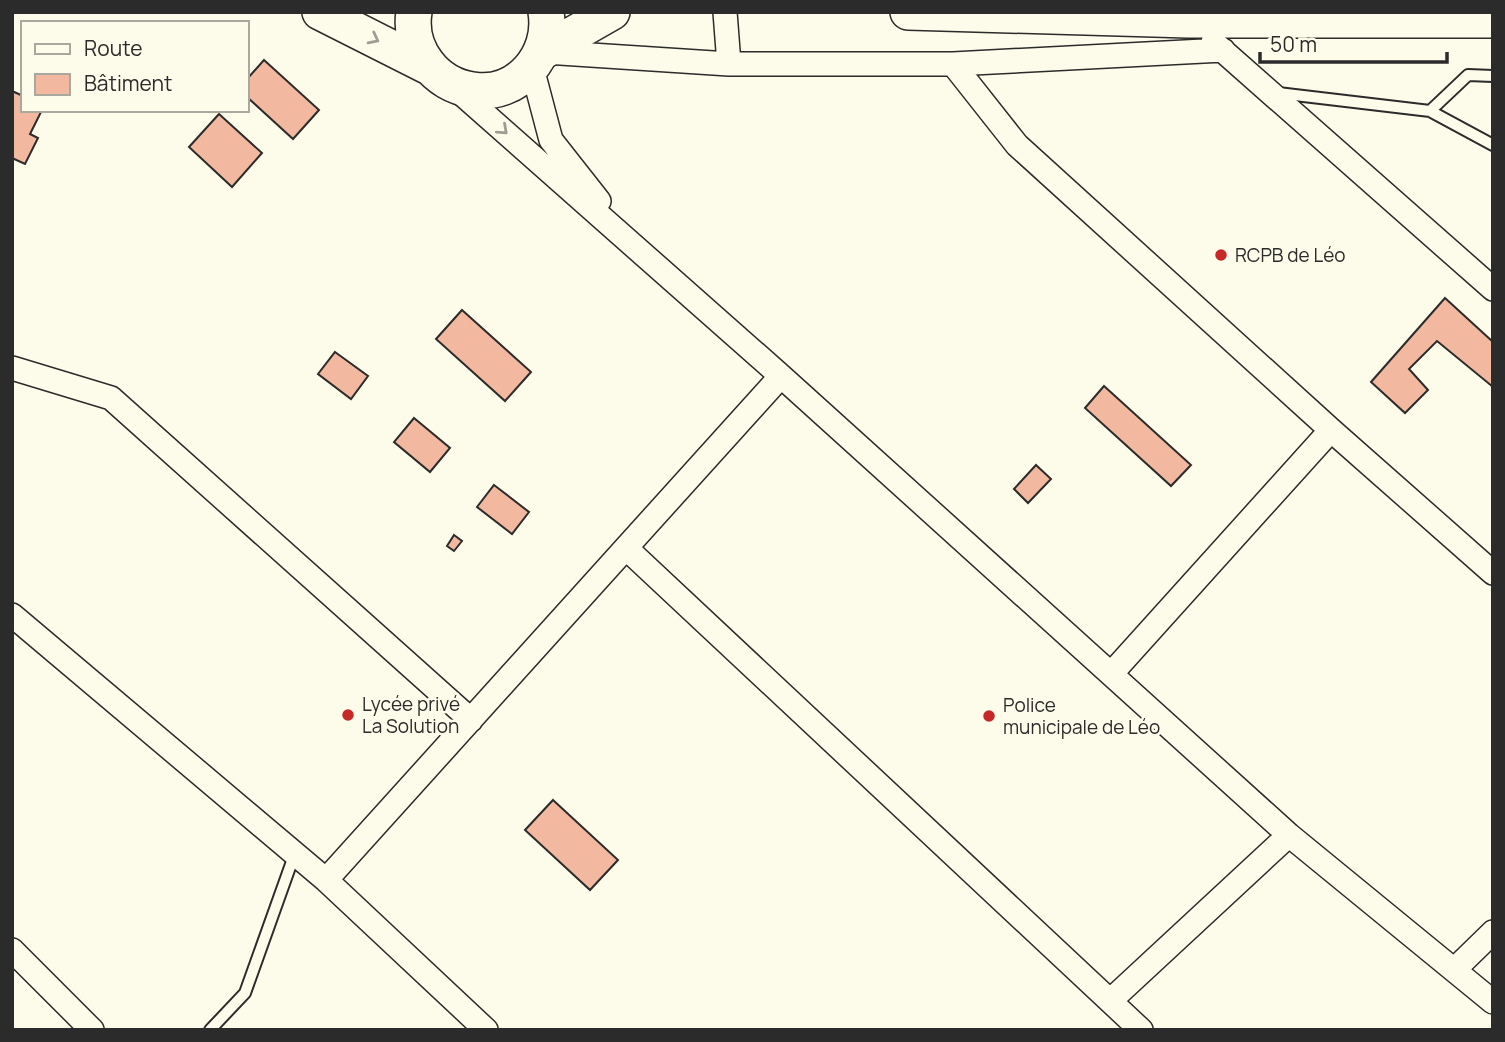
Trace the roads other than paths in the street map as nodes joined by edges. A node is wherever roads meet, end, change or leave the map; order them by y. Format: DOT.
graph roads {
  1 [pos="320,12"];
  2 [pos="414,12"];
  3 [pos="546,12"];
  4 [pos="612,12"];
  5 [pos="725,12"];
  6 [pos="908,12"];
  7 [pos="1186,16"];
  8 [pos="1493,20"];
  9 [pos="1223,50"];
  10 [pos="537,60"];
  11 [pos="729,64"];
  12 [pos="953,64"];
  13 [pos="440,76"];
  14 [pos="1493,76"];
  15 [pos="1270,92"];
  16 [pos="1430,111"];
  17 [pos="1493,145"];
  18 [pos="635,248"];
  19 [pos="1493,289"];
  20 [pos="12,368"];
  21 [pos="781,376"];
  22 [pos="1331,430"];
  23 [pos="626,548"];
  24 [pos="1493,573"];
  25 [pos="12,615"];
  26 [pos="1111,674"];
  27 [pos="471,720"];
  28 [pos="1289,835"];
  29 [pos="295,853"];
  30 [pos="326,880"];
  31 [pos="1493,932"];
  32 [pos="12,950"];
  33 [pos="1454,970"];
  34 [pos="1110,1002"];
  35 [pos="1493,1002"];
  36 [pos="92,1030"];
  37 [pos="209,1030"];
  38 [pos="486,1030"];
  39 [pos="1141,1030"];
  1 -- 13 [label="main road, one-way"];
  2 -- 13 [label="main road"];
  3 -- 10 [label="main road"];
  4 -- 10 [label="main road"];
  5 -- 11 [label="street"];
  6 -- 7 [label="main road"];
  7 -- 8 [label="main road"];
  7 -- 9 [label="street"];
  9 -- 12 [label="street"];
  9 -- 15 [label="street"];
  10 -- 11 [label="street"];
  10 -- 13 [label="main road"];
  10 -- 18 [label="street"];
  11 -- 12 [label="street"];
  12 -- 22 [label="street"];
  13 -- 18 [label="street, one-way"];
  14 -- 16 [label="lane"];
  15 -- 16 [label="lane"];
  15 -- 19 [label="street"];
  16 -- 17 [label="lane"];
  18 -- 21 [label="street"];
  20 -- 27 [label="street"];
  21 -- 23 [label="street"];
  21 -- 26 [label="street"];
  22 -- 24 [label="street"];
  22 -- 26 [label="street"];
  23 -- 27 [label="street"];
  23 -- 34 [label="street"];
  25 -- 29 [label="street"];
  26 -- 28 [label="street"];
  27 -- 30 [label="street"];
  28 -- 33 [label="street"];
  28 -- 34 [label="street"];
  29 -- 30 [label="street"];
  29 -- 37 [label="lane"];
  30 -- 38 [label="street"];
  31 -- 33 [label="street"];
  32 -- 36 [label="street"];
  33 -- 35 [label="street"];
  34 -- 39 [label="street"];
}
